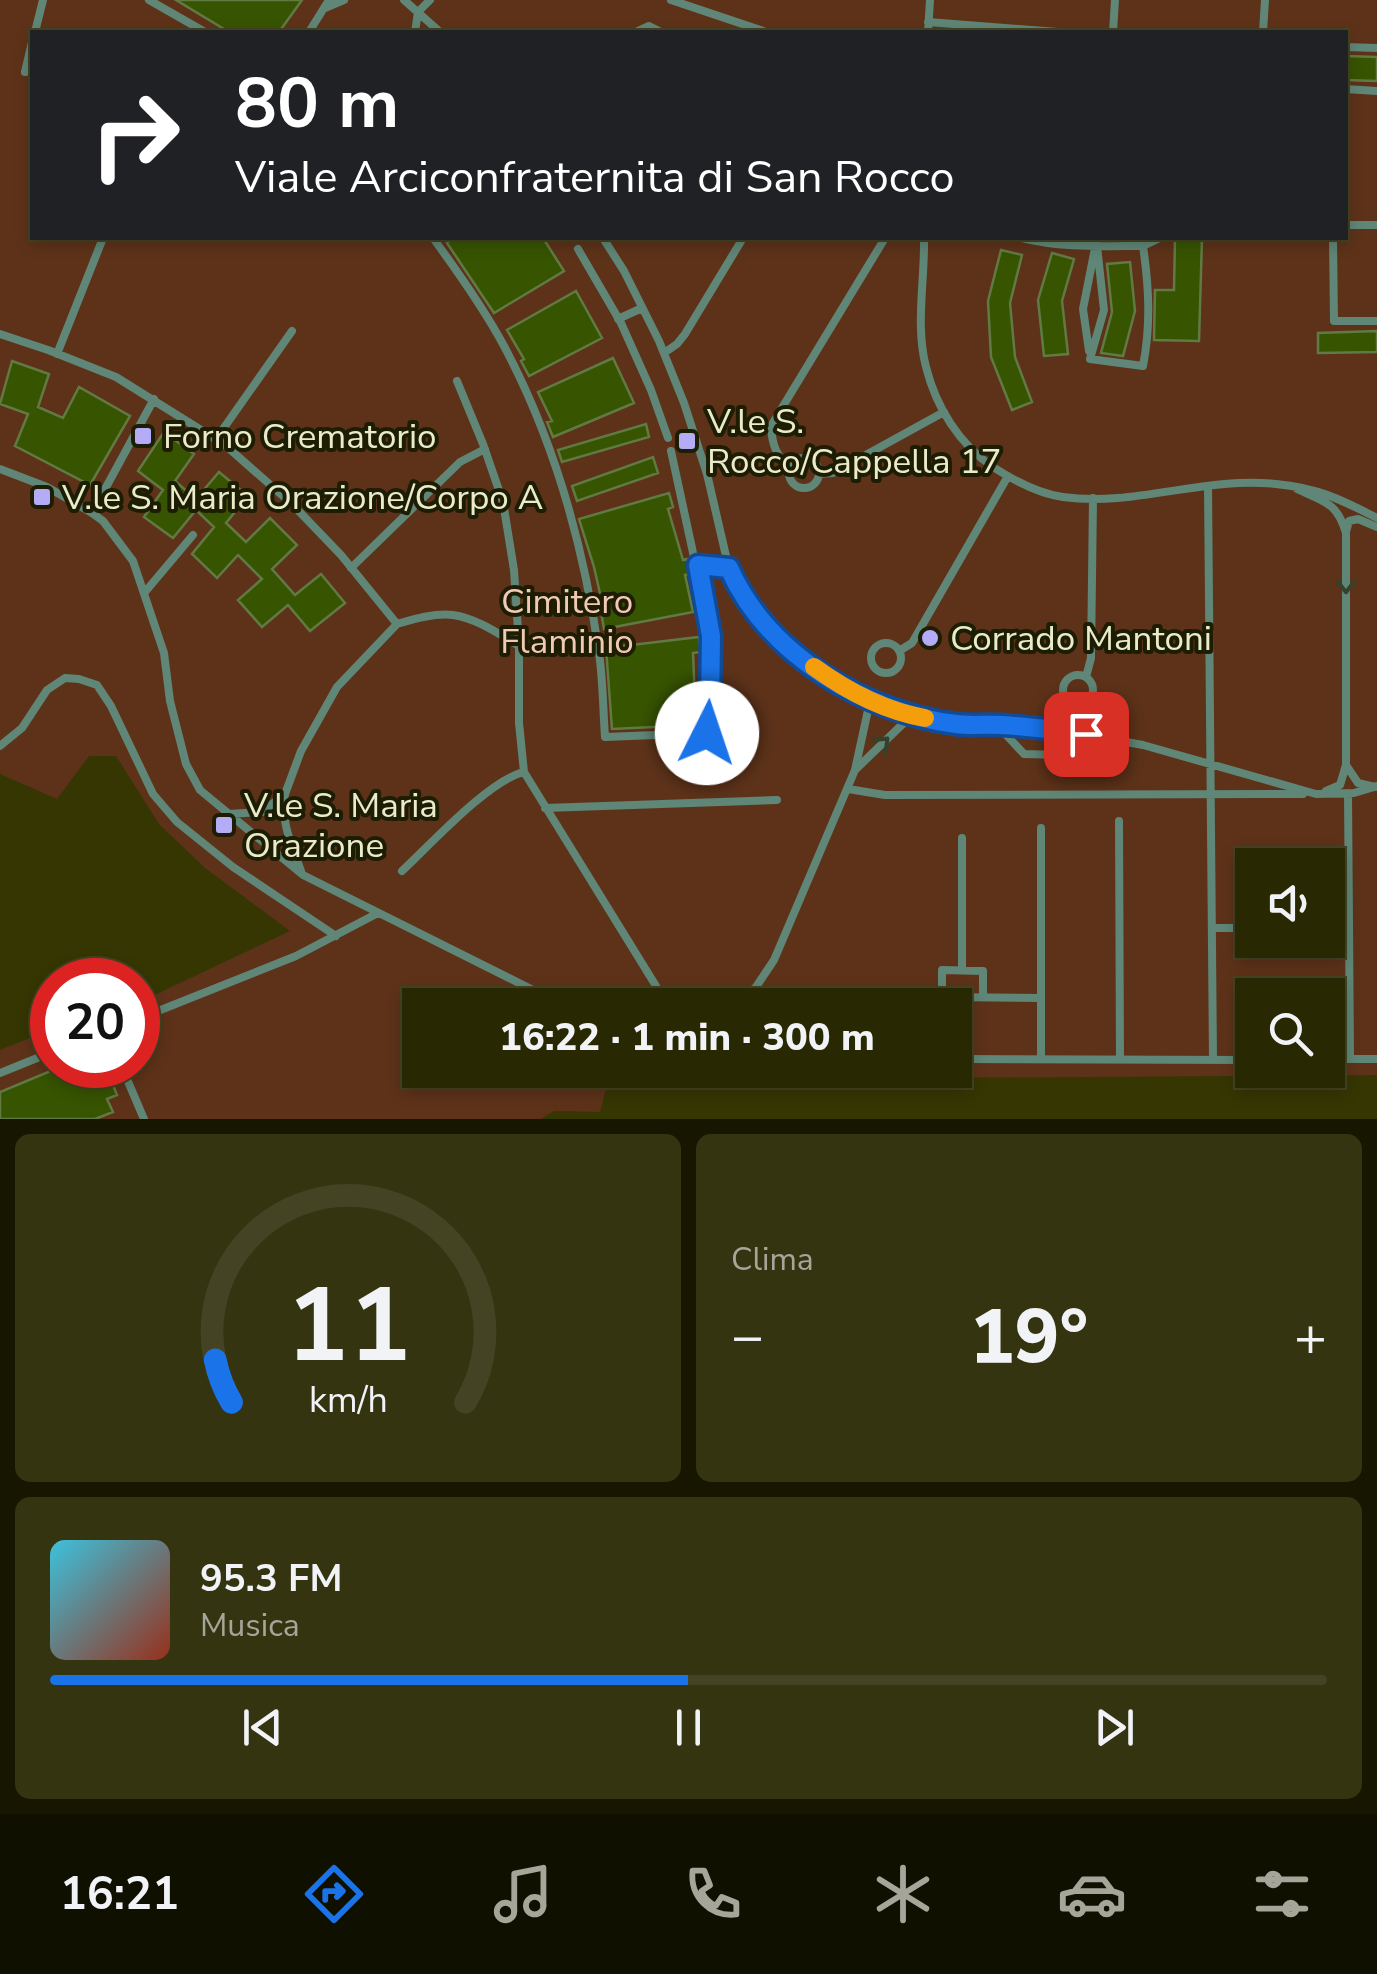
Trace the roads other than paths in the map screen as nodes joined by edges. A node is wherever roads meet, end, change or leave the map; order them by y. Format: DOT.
graph roads {
  1 [pos="43,0"];
  2 [pos="149,0"];
  3 [pos="344,0"];
  4 [pos="404,0"];
  5 [pos="430,0"];
  6 [pos="672,0"];
  7 [pos="930,0"];
  8 [pos="1115,0"];
  9 [pos="1265,0"];
  10 [pos="327,4"];
  11 [pos="418,12"];
  12 [pos="928,28"];
  13 [pos="36,30"];
  14 [pos="202,30"];
  15 [pos="309,30"];
  16 [pos="415,30"];
  17 [pos="438,30"];
  18 [pos="760,30"];
  19 [pos="993,30"];
  20 [pos="1114,30"];
  21 [pos="1263,30"];
  22 [pos="1348,47"];
  23 [pos="1377,48"];
  24 [pos="30,51"];
  25 [pos="25,72"];
  26 [pos="1348,90"];
  27 [pos="1377,91"];
  28 [pos="1348,225"];
  29 [pos="1377,225"];
  30 [pos="103,240"];
  31 [pos="434,240"];
  32 [pos="604,240"];
  33 [pos="742,240"];
  34 [pos="884,240"];
  35 [pos="924,240"];
  36 [pos="1029,240"];
  37 [pos="1156,240"];
  38 [pos="1334,240"];
  39 [pos="1097,242"];
  40 [pos="1143,246"];
  41 [pos="578,249"];
  42 [pos="642,308"];
  43 [pos="618,319"];
  44 [pos="1377,321"];
  45 [pos="292,332"];
  46 [pos="0,334"];
  47 [pos="664,353"];
  48 [pos="58,354"];
  49 [pos="1090,359"];
  50 [pos="457,380"];
  51 [pos="154,399"];
  52 [pos="944,412"];
  53 [pos="668,438"];
  54 [pos="216,439"];
  55 [pos="485,450"];
  56 [pos="671,452"];
  57 [pos="790,468"];
  58 [pos="0,469"];
  59 [pos="819,474"];
  60 [pos="1008,476"];
  61 [pos="1288,485"];
  62 [pos="1208,486"];
  63 [pos="1093,498"];
  64 [pos="92,513"];
  65 [pos="1377,518"];
  66 [pos="1377,528"];
  67 [pos="1346,532"];
  68 [pos="193,534"];
  69 [pos="698,565"];
  70 [pos="352,568"];
  71 [pos="729,568"];
  72 [pos="145,592"];
  73 [pos="396,624"];
  74 [pos="518,646"];
  75 [pos="900,651"];
  76 [pos="1086,678"];
  77 [pos="870,701"];
  78 [pos="910,716"];
  79 [pos="997,725"];
  80 [pos="1122,741"];
  81 [pos="0,746"];
  82 [pos="1210,763"];
  83 [pos="1346,765"];
  84 [pos="855,770"];
  85 [pos="524,772"];
  86 [pos="1376,787"];
  87 [pos="848,789"];
  88 [pos="1348,793"];
  89 [pos="284,794"];
  90 [pos="1316,794"];
  91 [pos="1212,795"];
  92 [pos="778,800"];
  93 [pos="545,808"];
  94 [pos="228,814"];
  95 [pos="1119,821"];
  96 [pos="1041,828"];
  97 [pos="962,838"];
  98 [pos="402,871"];
  99 [pos="302,875"];
  100 [pos="378,913"];
  101 [pos="1212,928"];
  102 [pos="1235,928"];
  103 [pos="1345,929"];
  104 [pos="1349,929"];
  105 [pos="336,936"];
  106 [pos="962,970"];
  107 [pos="656,986"];
  108 [pos="530,988"];
  109 [pos="755,988"];
  110 [pos="983,997"];
  111 [pos="1042,998"];
  112 [pos="160,1010"];
  113 [pos="972,1059"];
  114 [pos="1042,1059"];
  115 [pos="1120,1059"];
  116 [pos="1345,1059"];
  117 [pos="1350,1059"];
  118 [pos="1377,1059"];
  119 [pos="1213,1060"];
  120 [pos="1235,1060"];
  121 [pos="30,1061"];
  122 [pos="0,1073"];
  123 [pos="130,1088"];
  124 [pos="144,1119"];
  1 -- 13 [label="lane"];
  2 -- 14 [label="lane"];
  3 -- 10 [label="lane"];
  4 -- 11 [label="lane"];
  5 -- 11 [label="lane"];
  6 -- 18 [label="lane"];
  7 -- 12 [label="lane"];
  8 -- 20 [label="lane"];
  9 -- 21 [label="lane"];
  10 -- 15 [label="lane"];
  11 -- 16 [label="lane"];
  11 -- 17 [label="lane"];
  12 -- 19 [label="lane"];
  22 -- 23 [label="lane"];
  24 -- 25 [label="lane"];
  26 -- 27 [label="lane"];
  28 -- 29 [label="lane"];
  30 -- 48 [label="lane"];
  31 -- 69 [label="lane"];
  32 -- 42 [label="lane"];
  33 -- 47 [label="lane"];
  34 -- 57 [label="lane"];
  35 -- 52 [label="lane"];
  36 -- 39 [label="lane"];
  37 -- 40 [label="lane"];
  38 -- 44 [label="lane"];
  39 -- 40 [label="lane"];
  39 -- 49 [label="lane"];
  39 -- 49 [label="lane"];
  40 -- 49 [label="lane"];
  41 -- 43 [label="lane"];
  42 -- 43 [label="lane"];
  42 -- 47 [label="lane"];
  43 -- 53 [label="lane"];
  45 -- 54 [label="lane"];
  46 -- 48 [label="lane"];
  47 -- 71 [label="lane"];
  48 -- 51 [label="lane"];
  50 -- 55 [label="lane"];
  51 -- 54 [label="lane"];
  51 -- 64 [label="lane"];
  52 -- 59 [label="lane"];
  52 -- 60 [label="lane"];
  54 -- 70 [label="lane"];
  55 -- 70 [label="lane"];
  55 -- 74 [label="lane"];
  56 -- 69 [label="lane"];
  57 -- 59 [label="lane"];
  57 -- 59 [label="lane"];
  58 -- 64 [label="lane"];
  60 -- 63 [label="lane"];
  60 -- 75 [label="lane"];
  61 -- 62 [label="lane"];
  61 -- 65 [label="lane"];
  61 -- 67 [label="lane"];
  62 -- 63 [label="lane"];
  62 -- 82 [label="lane"];
  63 -- 76 [label="lane"];
  64 -- 72 [label="lane"];
  66 -- 67 [label="lane"];
  67 -- 83 [label="lane, one-way"];
  68 -- 72 [label="lane"];
  69 -- 71 [label="lane"];
  70 -- 73 [label="lane"];
  71 -- 77 [label="lane"];
  72 -- 94 [label="lane"];
  73 -- 74 [label="lane"];
  73 -- 89 [label="lane"];
  74 -- 85 [label="lane"];
  77 -- 78 [label="lane"];
  77 -- 84 [label="lane"];
  78 -- 79 [label="lane"];
  84 -- 78 [label="lane, one-way"];
  79 -- 80 [label="lane"];
  79 -- 80 [label="lane"];
  80 -- 82 [label="lane"];
  81 -- 105 [label="lane"];
  82 -- 90 [label="lane"];
  82 -- 91 [label="lane"];
  83 -- 86 [label="lane"];
  83 -- 90 [label="lane"];
  84 -- 87 [label="lane"];
  85 -- 93 [label="lane"];
  85 -- 98 [label="lane"];
  86 -- 88 [label="lane"];
  87 -- 91 [label="lane"];
  87 -- 109 [label="lane"];
  88 -- 90 [label="lane"];
  88 -- 104 [label="lane"];
  89 -- 94 [label="lane"];
  89 -- 99 [label="lane"];
  90 -- 91 [label="lane"];
  91 -- 101 [label="lane"];
  92 -- 93 [label="lane"];
  93 -- 107 [label="lane"];
  94 -- 99 [label="lane"];
  95 -- 115 [label="lane"];
  96 -- 111 [label="lane"];
  97 -- 106 [label="lane"];
  99 -- 100 [label="lane"];
  100 -- 105 [label="lane"];
  100 -- 108 [label="lane"];
  101 -- 102 [label="lane"];
  101 -- 119 [label="lane"];
  103 -- 104 [label="lane"];
  104 -- 117 [label="lane"];
  105 -- 112 [label="lane"];
  106 -- 110 [label="lane"];
  106 -- 110 [label="lane"];
  110 -- 111 [label="lane"];
  111 -- 114 [label="lane"];
  113 -- 114 [label="lane"];
  114 -- 115 [label="lane"];
  115 -- 119 [label="lane"];
  116 -- 117 [label="lane"];
  117 -- 118 [label="lane"];
  119 -- 120 [label="lane"];
  121 -- 122 [label="lane"];
  123 -- 124 [label="lane"];
}
